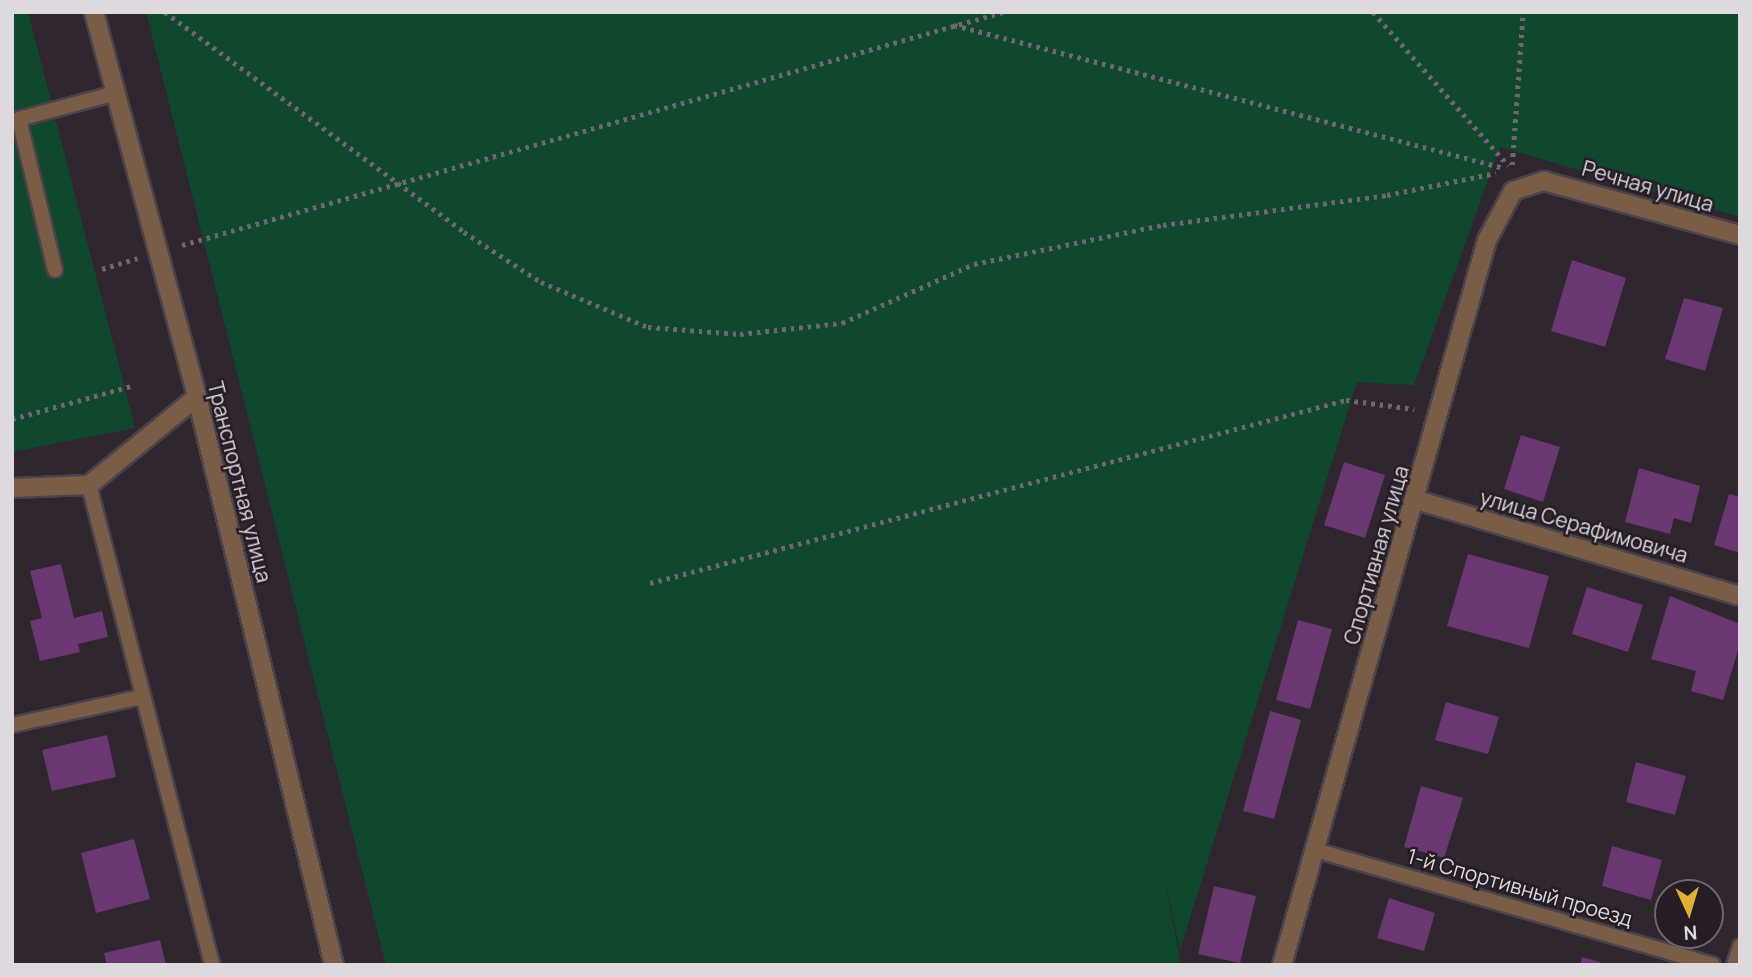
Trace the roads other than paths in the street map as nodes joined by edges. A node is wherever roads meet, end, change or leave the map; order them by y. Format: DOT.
graph roads {
  1 [pos="94,12"];
  2 [pos="116,93"];
  3 [pos="1544,181"];
  4 [pos="1740,235"];
  5 [pos="55,270"];
  6 [pos="197,397"];
  7 [pos="89,485"];
  8 [pos="12,488"];
  9 [pos="1416,500"];
  10 [pos="1740,596"];
  11 [pos="141,697"];
  12 [pos="12,725"];
  13 [pos="1315,850"];
  14 [pos="1740,946"];
  15 [pos="212,965"];
  16 [pos="334,965"];
  17 [pos="1282,965"];
  18 [pos="1713,965"];
  19 [pos="1734,965"];
  1 -- 2 [label="street, Транспортная улица"];
  2 -- 5 [label="lane"];
  2 -- 6 [label="street, Транспортная улица"];
  3 -- 4 [label="street, Речная улица"];
  3 -- 9 [label="street, Спортивная улица"];
  6 -- 7 [label="street"];
  6 -- 16 [label="street, Транспортная улица"];
  7 -- 8 [label="street"];
  7 -- 11 [label="lane"];
  9 -- 10 [label="street, улица Серафимовича"];
  9 -- 13 [label="street, Спортивная улица"];
  11 -- 12 [label="lane"];
  11 -- 15 [label="lane"];
  13 -- 17 [label="street, Спортивная улица"];
  13 -- 18 [label="lane, 1-й Спортивный проезд"];
  14 -- 19 [label="lane"];
}
